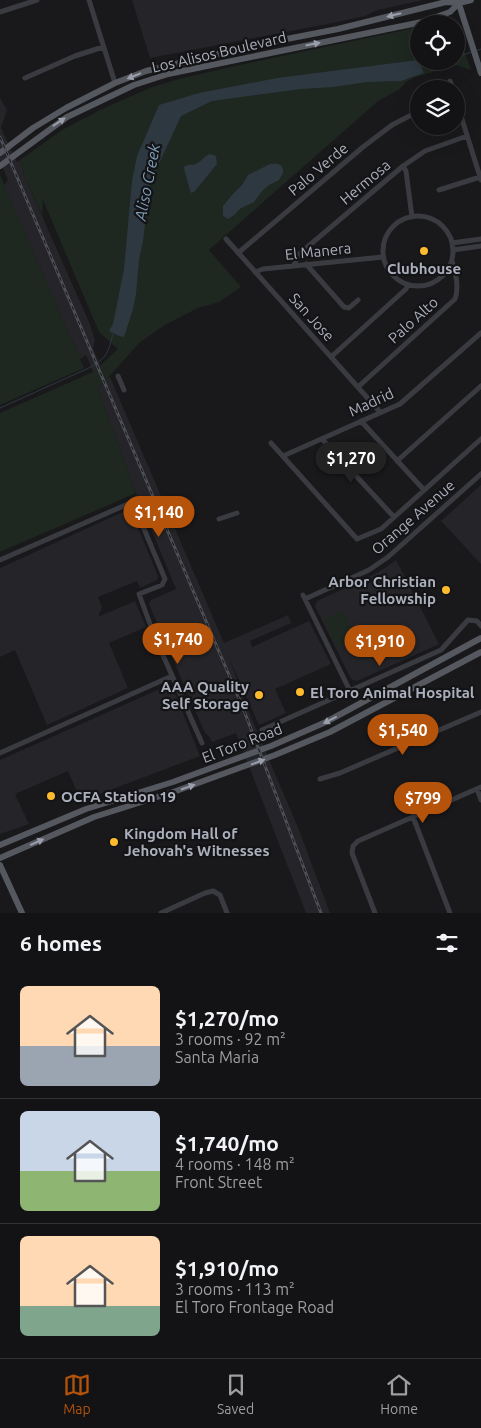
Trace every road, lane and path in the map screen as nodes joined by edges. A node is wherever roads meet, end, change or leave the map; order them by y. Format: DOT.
graph roads {
  1 [pos="36,0"];
  2 [pos="89,0"];
  3 [pos="471,0"];
  4 [pos="458,2"];
  5 [pos="0,12"];
  6 [pos="103,47"];
  7 [pos="481,73"];
  8 [pos="25,78"];
  9 [pos="115,83"];
  10 [pos="410,116"];
  11 [pos="465,129"];
  12 [pos="467,136"];
  13 [pos="0,153"];
  14 [pos="0,166"];
  15 [pos="403,166"];
  16 [pos="480,179"];
  17 [pos="439,190"];
  18 [pos="412,217"];
  19 [pos="481,238"];
  20 [pos="226,239"];
  21 [pos="452,243"];
  22 [pos="481,246"];
  23 [pos="453,250"];
  24 [pos="238,253"];
  25 [pos="383,257"];
  26 [pos="452,260"];
  27 [pos="306,264"];
  28 [pos="294,265"];
  29 [pos="255,272"];
  30 [pos="408,285"];
  31 [pos="358,300"];
  32 [pos="481,333"];
  33 [pos="331,357"];
  34 [pos="118,376"];
  35 [pos="481,386"];
  36 [pos="358,387"];
  37 [pos="124,390"];
  38 [pos="380,412"];
  39 [pos="360,421"];
  40 [pos="322,439"];
  41 [pos="481,439"];
  42 [pos="271,443"];
  43 [pos="283,456"];
  44 [pos="397,461"];
  45 [pos="481,474"];
  46 [pos="424,490"];
  47 [pos="237,513"];
  48 [pos="394,516"];
  49 [pos="219,519"];
  50 [pos="0,560"];
  51 [pos="481,626"];
  52 [pos="481,638"];
  53 [pos="481,652"];
  54 [pos="172,676"];
  55 [pos="350,691"];
  56 [pos="481,712"];
  57 [pos="262,730"];
  58 [pos="202,743"];
  59 [pos="0,752"];
  60 [pos="320,779"];
  61 [pos="479,788"];
  62 [pos="481,800"];
  63 [pos="412,818"];
  64 [pos="0,845"];
  65 [pos="0,858"];
  66 [pos="0,865"];
  67 [pos="22,913"];
  68 [pos="161,913"];
  69 [pos="227,913"];
  70 [pos="375,913"];
  71 [pos="450,913"];
  1 -- 5 [label="street"];
  2 -- 6 [label="street"];
  3 -- 4 [label="main road, Los Alisos Boulevard"];
  4 -- 7 [label="main road"];
  4 -- 9 [label="main road, Los Alisos Boulevard, one-way"];
  14 -- 4 [label="main road, Los Alisos Boulevard, one-way"];
  6 -- 8 [label="street"];
  6 -- 9 [label="street"];
  9 -- 13 [label="main road, Los Alisos Boulevard"];
  10 -- 24 [label="street, Palo Verde"];
  11 -- 12 [label="street"];
  12 -- 15 [label="street, Hermosa"];
  12 -- 16 [label="street"];
  15 -- 18 [label="street"];
  15 -- 28 [label="street, Hermosa"];
  16 -- 17 [label="street"];
  18 -- 21 [label="street"];
  18 -- 25 [label="street"];
  19 -- 21 [label="street"];
  20 -- 24 [label="street, San Jose"];
  21 -- 23 [label="street"];
  22 -- 23 [label="street"];
  23 -- 26 [label="street"];
  24 -- 29 [label="street, San Jose"];
  25 -- 27 [label="street, El Manera"];
  25 -- 30 [label="street"];
  26 -- 30 [label="street"];
  26 -- 36 [label="street, Palo Alto"];
  27 -- 28 [label="street, El Manera"];
  27 -- 31 [label="street"];
  28 -- 29 [label="street, El Manera"];
  29 -- 33 [label="street, San Jose"];
  30 -- 33 [label="street"];
  32 -- 38 [label="street, Madrid"];
  33 -- 36 [label="street, San Jose"];
  34 -- 37 [label="street"];
  35 -- 44 [label="street"];
  36 -- 38 [label="street, San Jose"];
  38 -- 39 [label="street, Madrid"];
  39 -- 40 [label="street, Madrid"];
  39 -- 44 [label="street"];
  40 -- 43 [label="street, Madrid"];
  40 -- 48 [label="street"];
  41 -- 46 [label="street"];
  42 -- 43 [label="street"];
  43 -- 48 [label="street"];
  44 -- 46 [label="street"];
  45 -- 55 [label="street, Orange Avenue"];
  46 -- 48 [label="street"];
  47 -- 49 [label="street"];
  50 -- 54 [label="street"];
  51 -- 55 [label="street"];
  52 -- 64 [label="main road, El Toro Road, one-way"];
  65 -- 53 [label="main road, El Toro Road, one-way"];
  54 -- 58 [label="street"];
  54 -- 59 [label="street"];
  55 -- 57 [label="street"];
  56 -- 60 [label="street"];
  61 -- 62 [label="street"];
  61 -- 63 [label="street"];
  63 -- 70 [label="street"];
  63 -- 71 [label="street"];
  66 -- 67 [label="main road"];
  68 -- 69 [label="street"];
}
